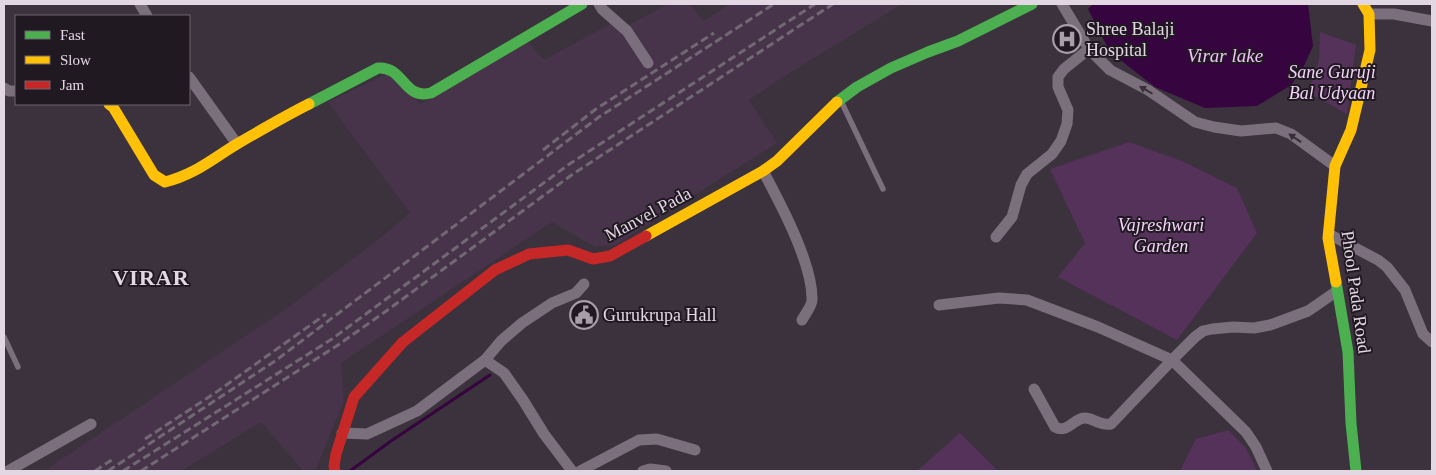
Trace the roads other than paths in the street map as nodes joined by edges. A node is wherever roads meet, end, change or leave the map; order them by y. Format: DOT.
graph roads {
  1 [pos="140,4"];
  2 [pos="582,4"];
  3 [pos="599,4"];
  4 [pos="1032,4"];
  5 [pos="1062,4"];
  6 [pos="1366,9"];
  7 [pos="146,15"];
  8 [pos="1432,22"];
  9 [pos="1089,49"];
  10 [pos="648,63"];
  11 [pos="190,78"];
  12 [pos="840,99"];
  13 [pos="110,105"];
  14 [pos="237,144"];
  15 [pos="1335,166"];
  16 [pos="763,171"];
  17 [pos="883,190"];
  18 [pos="1329,234"];
  19 [pos="996,237"];
  20 [pos="584,284"];
  21 [pos="1337,291"];
  22 [pos="939,305"];
  23 [pos="802,320"];
  24 [pos="4,337"];
  25 [pos="1432,342"];
  26 [pos="485,360"];
  27 [pos="1169,363"];
  28 [pos="18,367"];
  29 [pos="1034,388"];
  30 [pos="91,424"];
  31 [pos="342,433"];
  32 [pos="695,450"];
  33 [pos="333,469"];
  34 [pos="8,471"];
  35 [pos="572,471"];
  36 [pos="580,471"];
  37 [pos="642,471"];
  38 [pos="666,471"];
  39 [pos="1267,471"];
  40 [pos="1356,471"];
  1 -- 7 [label="street"];
  2 -- 14 [label="street"];
  3 -- 10 [label="street"];
  4 -- 12 [label="street, Manvel Pada"];
  5 -- 9 [label="street"];
  6 -- 8 [label="street"];
  6 -- 15 [label="street, Phool Pada Road"];
  15 -- 9 [label="street, one-way"];
  9 -- 19 [label="street"];
  11 -- 14 [label="street"];
  12 -- 16 [label="street, Manvel Pada"];
  12 -- 17 [label="lane"];
  13 -- 14 [label="street"];
  15 -- 18 [label="street, Phool Pada Road"];
  16 -- 23 [label="street"];
  16 -- 31 [label="street, Manvel Pada"];
  18 -- 21 [label="street, Phool Pada Road"];
  18 -- 25 [label="street"];
  20 -- 26 [label="street"];
  21 -- 27 [label="street"];
  21 -- 40 [label="street, Phool Pada Road"];
  22 -- 27 [label="street"];
  24 -- 28 [label="lane"];
  26 -- 31 [label="street"];
  26 -- 35 [label="street"];
  27 -- 29 [label="street"];
  27 -- 39 [label="street"];
  30 -- 34 [label="street"];
  31 -- 33 [label="street, Manvel Pada"];
  32 -- 36 [label="street"];
  37 -- 38 [label="street"];
}
